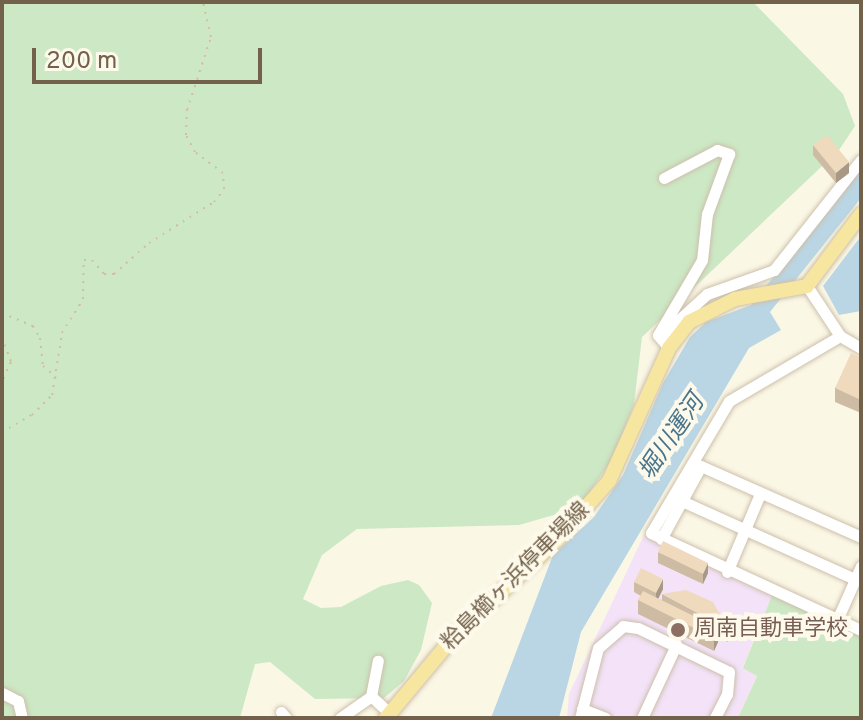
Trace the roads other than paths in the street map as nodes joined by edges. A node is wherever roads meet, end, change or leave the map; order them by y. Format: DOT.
graph roads {
  1 [pos="861,160"];
  2 [pos="664,178"];
  3 [pos="861,214"];
  4 [pos="803,288"];
  5 [pos="840,336"];
  6 [pos="667,345"];
  7 [pos="861,348"];
  8 [pos="697,465"];
  9 [pos="760,494"];
  10 [pos="677,499"];
  11 [pos="744,530"];
  12 [pos="861,537"];
  13 [pos="861,566"];
  14 [pos="727,572"];
  15 [pos="855,579"];
  16 [pos="837,620"];
  17 [pos="861,630"];
  18 [pos="676,645"];
  19 [pos="378,661"];
  20 [pos="2,693"];
  21 [pos="371,696"];
  22 [pos="581,713"];
  23 [pos="387,716"];
  24 [pos="22,718"];
  25 [pos="340,718"];
  26 [pos="605,718"];
  27 [pos="642,718"];
  28 [pos="715,718"];
  1 -- 6 [label="street"];
  2 -- 6 [label="street"];
  3 -- 4 [label="main road"];
  4 -- 5 [label="street"];
  4 -- 6 [label="main road, 粭島櫛ヶ浜停車場線"];
  5 -- 7 [label="street"];
  5 -- 8 [label="street"];
  6 -- 23 [label="main road, 粭島櫛ヶ浜停車場線"];
  8 -- 9 [label="street"];
  8 -- 10 [label="street"];
  9 -- 11 [label="street"];
  9 -- 12 [label="street"];
  10 -- 11 [label="street"];
  10 -- 14 [label="street"];
  11 -- 14 [label="street"];
  11 -- 15 [label="street"];
  13 -- 15 [label="street"];
  14 -- 16 [label="street"];
  15 -- 16 [label="street"];
  16 -- 17 [label="street"];
  18 -- 22 [label="street"];
  18 -- 27 [label="street"];
  18 -- 28 [label="street"];
  19 -- 21 [label="street"];
  20 -- 24 [label="street"];
  21 -- 23 [label="street"];
  21 -- 25 [label="street"];
  22 -- 26 [label="street"];
}
